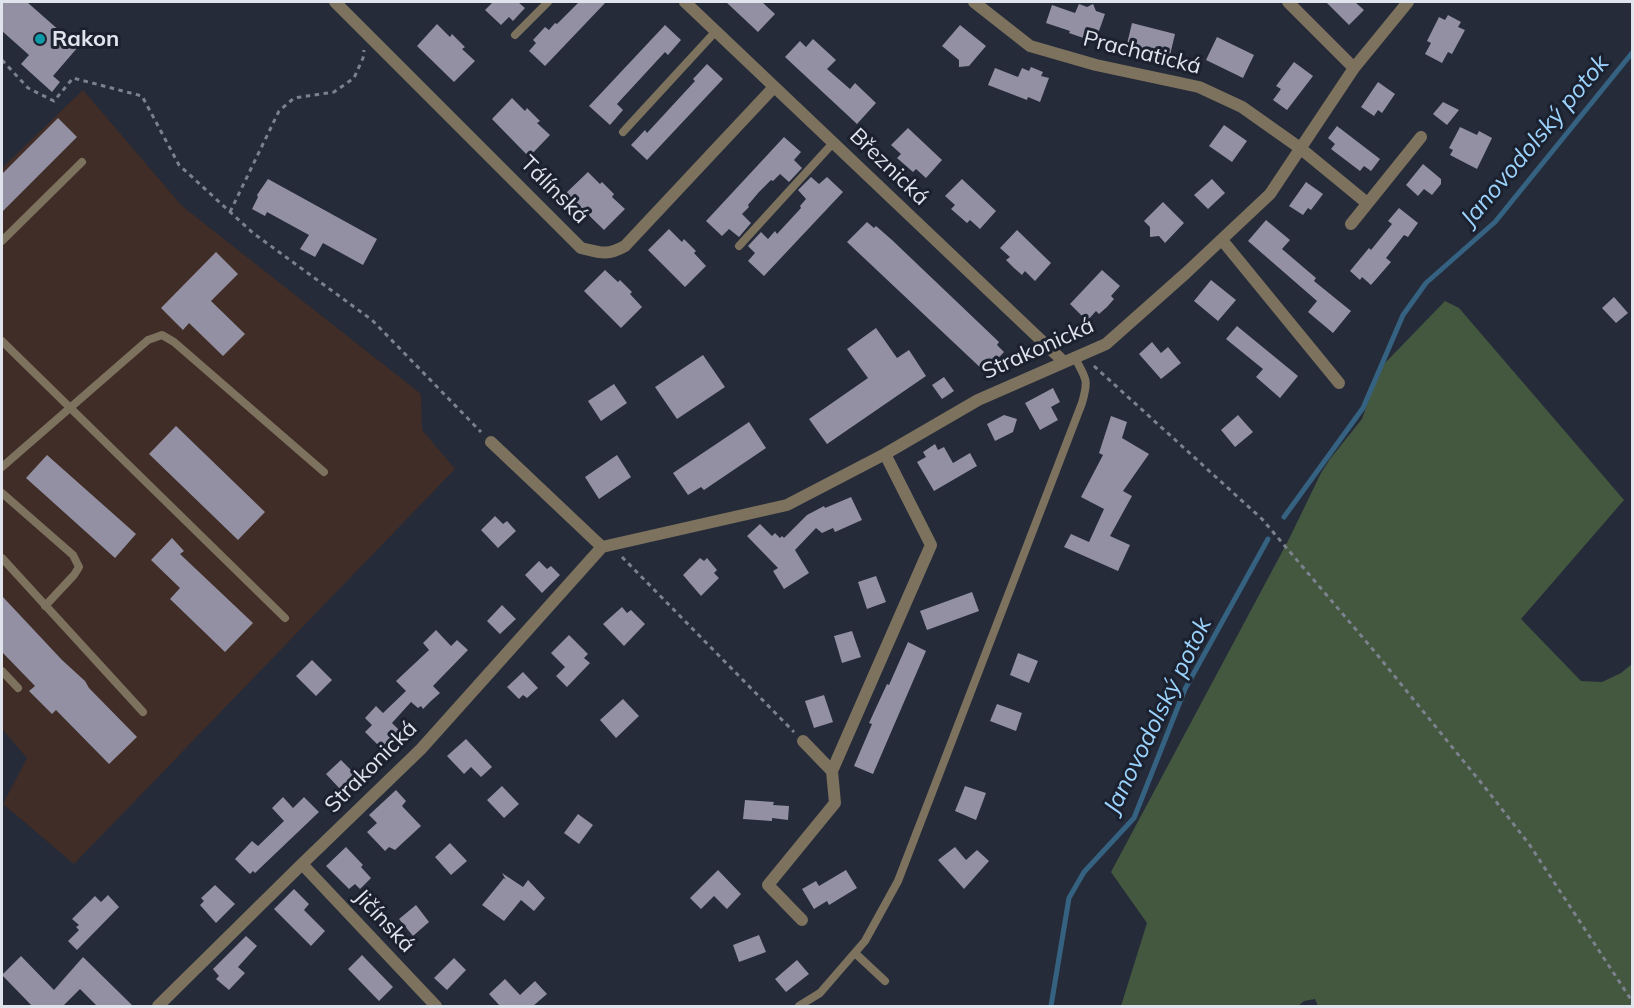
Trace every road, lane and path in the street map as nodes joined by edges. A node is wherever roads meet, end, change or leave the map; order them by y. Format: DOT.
graph roads {
  1 [pos="335,2"];
  2 [pos="548,2"];
  3 [pos="685,2"];
  4 [pos="974,2"];
  5 [pos="1288,2"];
  6 [pos="1408,2"];
  7 [pos="716,31"];
  8 [pos="367,33"];
  9 [pos="515,35"];
  10 [pos="2,60"];
  11 [pos="1354,68"];
  12 [pos="774,87"];
  13 [pos="623,132"];
  14 [pos="1421,137"];
  15 [pos="833,143"];
  16 [pos="1300,148"];
  17 [pos="82,162"];
  18 [pos="1367,203"];
  19 [pos="230,212"];
  20 [pos="1351,224"];
  21 [pos="1222,240"];
  22 [pos="2,241"];
  23 [pos="739,246"];
  24 [pos="2,341"];
  25 [pos="1074,358"];
  26 [pos="1339,383"];
  27 [pos="69,407"];
  28 [pos="491,441"];
  29 [pos="885,454"];
  30 [pos="2,467"];
  31 [pos="324,472"];
  32 [pos="2,493"];
  33 [pos="602,547"];
  34 [pos="2,558"];
  35 [pos="45,606"];
  36 [pos="285,618"];
  37 [pos="2,671"];
  38 [pos="18,688"];
  39 [pos="143,712"];
  40 [pos="803,741"];
  41 [pos="832,771"];
  42 [pos="302,864"];
  43 [pos="802,920"];
  44 [pos="855,953"];
  45 [pos="885,981"];
  46 [pos="1632,1000"];
  47 [pos="158,1006"];
  48 [pos="436,1006"];
  49 [pos="799,1006"];
  1 -- 8 [label="street, Tálínská"];
  2 -- 9 [label="lane"];
  3 -- 7 [label="street, Březnická"];
  4 -- 16 [label="street, Prachatická"];
  5 -- 11 [label="street"];
  6 -- 11 [label="street, Strakonická"];
  7 -- 12 [label="street, Březnická"];
  7 -- 13 [label="lane"];
  8 -- 12 [label="street, Tálínská"];
  8 -- 19 [label="path"];
  10 -- 19 [label="path"];
  11 -- 16 [label="street, Strakonická"];
  12 -- 15 [label="street, Březnická"];
  14 -- 18 [label="street"];
  15 -- 23 [label="lane"];
  15 -- 25 [label="street, Březnická"];
  16 -- 18 [label="street"];
  16 -- 21 [label="street, Strakonická"];
  17 -- 22 [label="lane"];
  18 -- 20 [label="street"];
  19 -- 28 [label="path"];
  21 -- 25 [label="street, Strakonická"];
  21 -- 26 [label="street"];
  24 -- 27 [label="lane"];
  25 -- 29 [label="street, Strakonická"];
  25 -- 44 [label="lane"];
  25 -- 46 [label="path"];
  27 -- 30 [label="lane"];
  27 -- 31 [label="lane"];
  27 -- 36 [label="lane"];
  28 -- 33 [label="street"];
  29 -- 33 [label="street, Strakonická"];
  29 -- 41 [label="street"];
  32 -- 35 [label="lane"];
  33 -- 40 [label="path"];
  33 -- 42 [label="street, Strakonická"];
  34 -- 35 [label="lane"];
  35 -- 39 [label="lane"];
  37 -- 38 [label="lane"];
  40 -- 41 [label="street"];
  41 -- 43 [label="street"];
  42 -- 47 [label="street, Strakonická"];
  42 -- 48 [label="street, Jičínská"];
  44 -- 45 [label="lane"];
  44 -- 49 [label="lane"];
}
